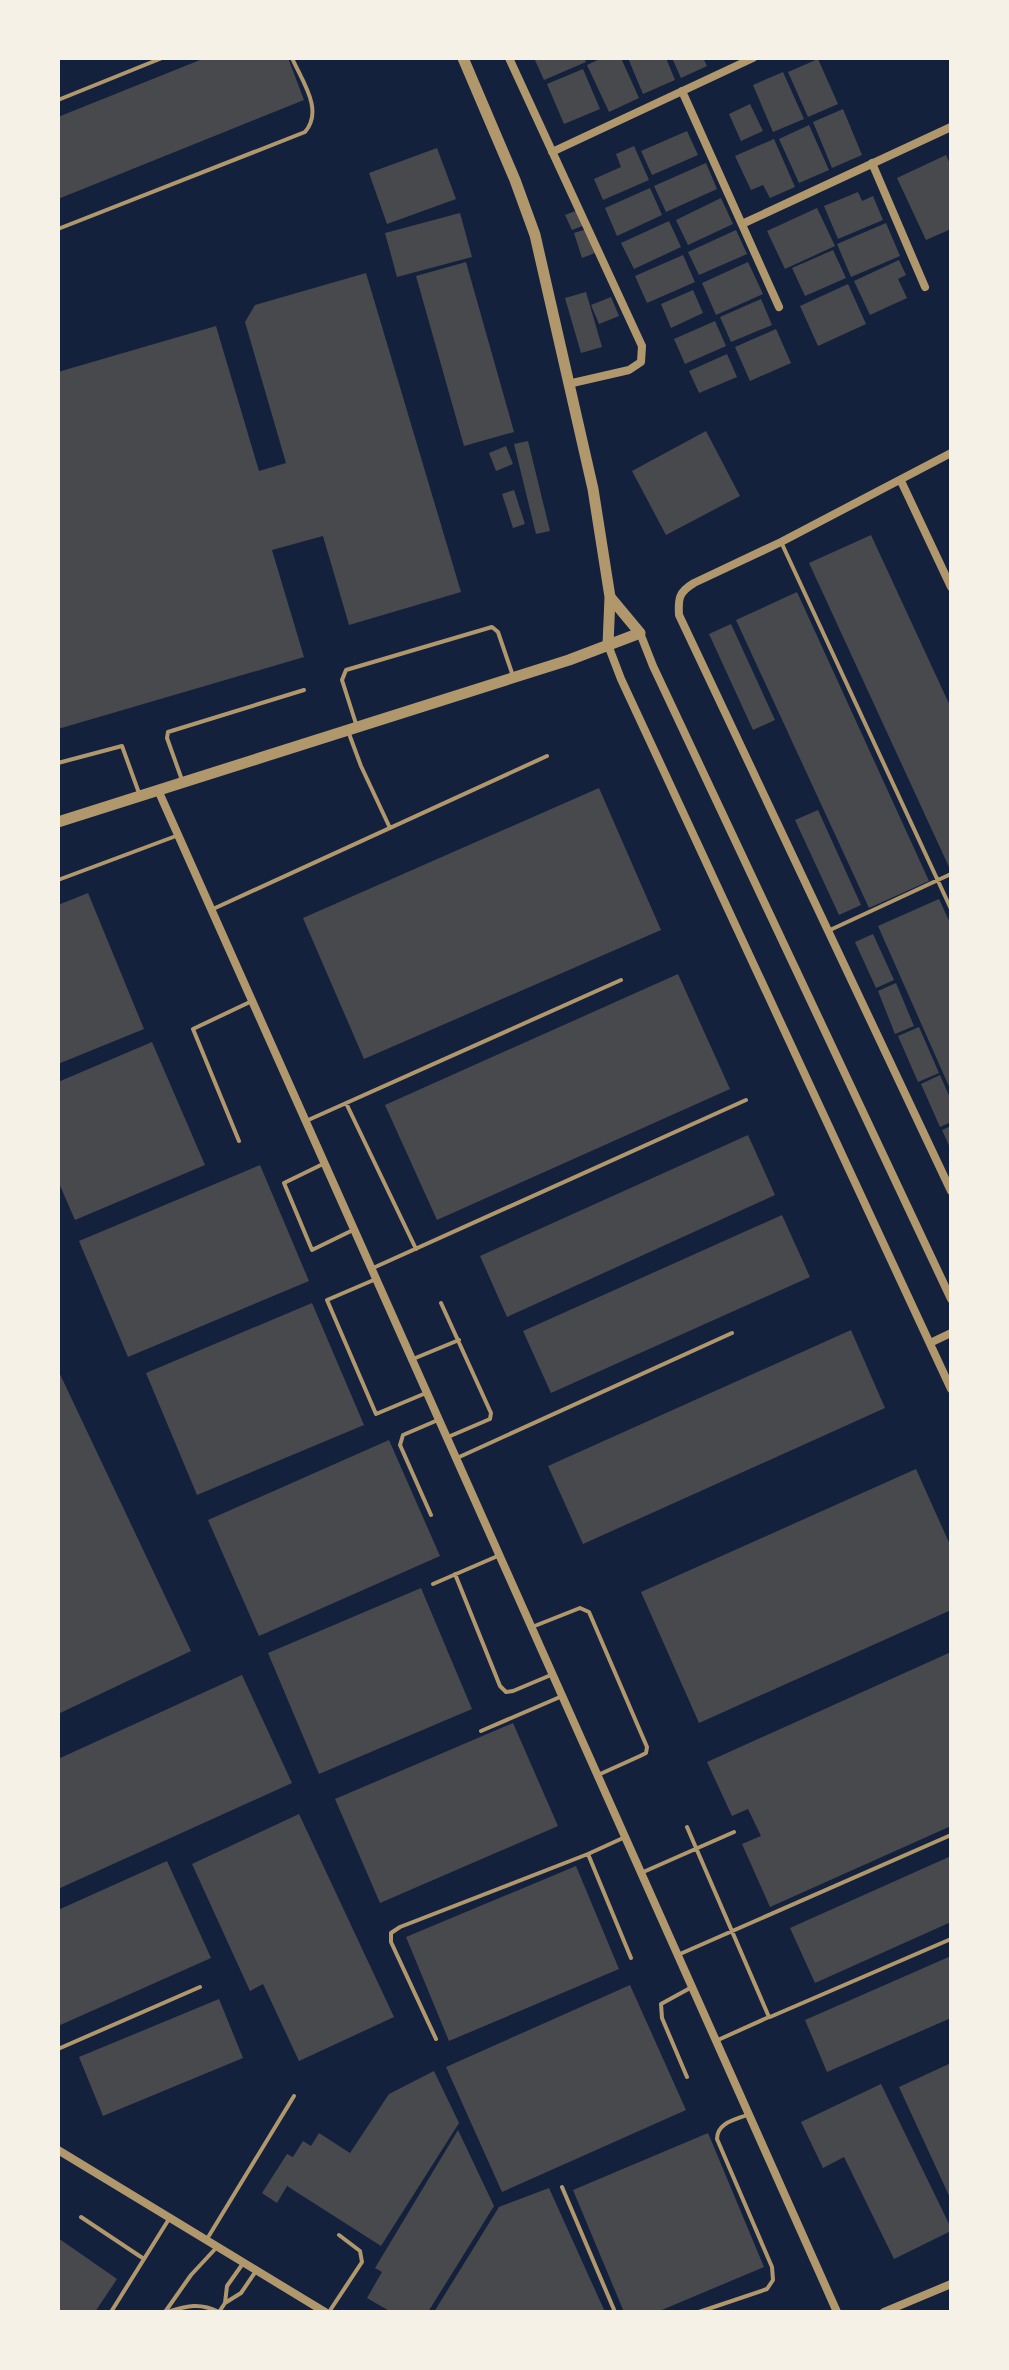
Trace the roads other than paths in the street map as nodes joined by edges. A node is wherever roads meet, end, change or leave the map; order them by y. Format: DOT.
graph roads {
  1 [pos="162,58"];
  2 [pos="292,58"];
  3 [pos="463,58"];
  4 [pos="509,58"];
  5 [pos="753,58"];
  6 [pos="682,91"];
  7 [pos="58,100"];
  8 [pos="951,127"];
  9 [pos="552,152"];
  10 [pos="872,163"];
  11 [pos="742,224"];
  12 [pos="58,229"];
  13 [pos="925,287"];
  14 [pos="779,307"];
  15 [pos="568,384"];
  16 [pos="951,453"];
  17 [pos="901,481"];
  18 [pos="781,542"];
  19 [pos="951,587"];
  20 [pos="610,597"];
  21 [pos="640,633"];
  22 [pos="608,645"];
  23 [pos="514,678"];
  24 [pos="304,690"];
  25 [pos="353,730"];
  26 [pos="547,756"];
  27 [pos="58,763"];
  28 [pos="183,782"];
  29 [pos="158,790"];
  30 [pos="140,796"];
  31 [pos="58,822"];
  32 [pos="390,828"];
  33 [pos="178,835"];
  34 [pos="951,874"];
  35 [pos="58,880"];
  36 [pos="937,880"];
  37 [pos="951,909"];
  38 [pos="211,910"];
  39 [pos="828,931"];
  40 [pos="621,980"];
  41 [pos="252,1001"];
  42 [pos="746,1100"];
  43 [pos="346,1103"];
  44 [pos="306,1121"];
  45 [pos="239,1141"];
  46 [pos="325,1163"];
  47 [pos="951,1191"];
  48 [pos="355,1229"];
  49 [pos="416,1249"];
  50 [pos="373,1268"];
  51 [pos="377,1278"];
  52 [pos="951,1299"];
  53 [pos="441,1303"];
  54 [pos="732,1333"];
  55 [pos="951,1333"];
  56 [pos="459,1340"];
  57 [pos="930,1343"];
  58 [pos="413,1359"];
  59 [pos="951,1389"];
  60 [pos="428,1392"];
  61 [pos="440,1419"];
  62 [pos="448,1437"];
  63 [pos="457,1458"];
  64 [pos="431,1515"];
  65 [pos="500,1555"];
  66 [pos="455,1574"];
  67 [pos="433,1584"];
  68 [pos="532,1627"];
  69 [pos="553,1674"];
  70 [pos="562,1696"];
  71 [pos="481,1731"];
  72 [pos="598,1775"];
  73 [pos="687,1827"];
  74 [pos="734,1832"];
  75 [pos="951,1835"];
  76 [pos="625,1837"];
  77 [pos="696,1848"];
  78 [pos="588,1854"];
  79 [pos="641,1873"];
  80 [pos="731,1932"];
  81 [pos="951,1939"];
  82 [pos="678,1955"];
  83 [pos="631,1958"];
  84 [pos="200,1987"];
  85 [pos="692,1987"];
  86 [pos="769,2017"];
  87 [pos="436,2039"];
  88 [pos="716,2041"];
  89 [pos="58,2049"];
  90 [pos="687,2077"];
  91 [pos="294,2096"];
  92 [pos="748,2114"];
  93 [pos="58,2150"];
  94 [pos="562,2187"];
  95 [pos="81,2217"];
  96 [pos="170,2217"];
  97 [pos="339,2235"];
  98 [pos="207,2239"];
  99 [pos="218,2245"];
  100 [pos="144,2259"];
  101 [pos="244,2262"];
  102 [pos="257,2270"];
  103 [pos="950,2286"];
  104 [pos="225,2303"];
  105 [pos="111,2312"];
  106 [pos="166,2312"];
  107 [pos="219,2312"];
  108 [pos="327,2312"];
  109 [pos="615,2312"];
  110 [pos="699,2312"];
  111 [pos="837,2312"];
  112 [pos="884,2312"];
  1 -- 7 [label="lane"];
  2 -- 12 [label="lane"];
  3 -- 15 [label="street"];
  4 -- 9 [label="street"];
  5 -- 6 [label="street"];
  6 -- 9 [label="street"];
  6 -- 11 [label="street"];
  8 -- 10 [label="street"];
  9 -- 15 [label="street"];
  10 -- 11 [label="street"];
  10 -- 13 [label="street"];
  11 -- 14 [label="street"];
  15 -- 20 [label="street"];
  16 -- 17 [label="street"];
  17 -- 18 [label="street"];
  17 -- 19 [label="street"];
  18 -- 36 [label="lane"];
  18 -- 39 [label="street"];
  20 -- 21 [label="street"];
  20 -- 22 [label="street"];
  21 -- 22 [label="street"];
  21 -- 52 [label="street"];
  22 -- 23 [label="street"];
  22 -- 57 [label="street"];
  23 -- 25 [label="street"];
  23 -- 25 [label="lane"];
  24 -- 28 [label="lane"];
  25 -- 28 [label="street"];
  25 -- 32 [label="lane"];
  26 -- 32 [label="lane"];
  27 -- 30 [label="lane"];
  28 -- 29 [label="street"];
  29 -- 30 [label="street"];
  29 -- 33 [label="street"];
  30 -- 31 [label="street"];
  32 -- 38 [label="lane"];
  33 -- 35 [label="lane"];
  33 -- 38 [label="street"];
  34 -- 36 [label="lane"];
  36 -- 37 [label="lane"];
  36 -- 39 [label="lane"];
  38 -- 41 [label="street"];
  39 -- 47 [label="street"];
  40 -- 43 [label="lane"];
  41 -- 44 [label="street"];
  41 -- 45 [label="lane"];
  42 -- 49 [label="lane"];
  43 -- 44 [label="lane"];
  43 -- 49 [label="lane"];
  44 -- 46 [label="street"];
  46 -- 48 [label="street"];
  46 -- 48 [label="lane"];
  48 -- 50 [label="street"];
  49 -- 50 [label="lane"];
  50 -- 51 [label="street"];
  51 -- 58 [label="street"];
  51 -- 60 [label="lane"];
  53 -- 56 [label="lane"];
  54 -- 63 [label="lane"];
  55 -- 57 [label="street"];
  56 -- 58 [label="lane"];
  56 -- 62 [label="lane"];
  57 -- 59 [label="street"];
  58 -- 60 [label="street"];
  60 -- 61 [label="street"];
  61 -- 62 [label="street"];
  61 -- 64 [label="lane"];
  62 -- 63 [label="street"];
  63 -- 65 [label="street"];
  65 -- 66 [label="lane"];
  65 -- 68 [label="street"];
  66 -- 67 [label="lane"];
  66 -- 69 [label="lane"];
  68 -- 69 [label="street"];
  68 -- 72 [label="lane"];
  69 -- 70 [label="street"];
  70 -- 71 [label="lane"];
  70 -- 72 [label="street"];
  72 -- 76 [label="street"];
  73 -- 77 [label="lane"];
  74 -- 77 [label="lane"];
  75 -- 80 [label="lane"];
  76 -- 78 [label="lane"];
  76 -- 79 [label="street"];
  77 -- 79 [label="lane"];
  77 -- 80 [label="lane"];
  78 -- 83 [label="lane"];
  78 -- 87 [label="lane"];
  79 -- 82 [label="street"];
  80 -- 82 [label="lane"];
  80 -- 86 [label="lane"];
  81 -- 86 [label="lane"];
  82 -- 85 [label="street"];
  84 -- 89 [label="lane"];
  85 -- 88 [label="street"];
  85 -- 90 [label="lane"];
  86 -- 88 [label="lane"];
  88 -- 92 [label="street"];
  91 -- 98 [label="lane"];
  92 -- 110 [label="lane"];
  92 -- 111 [label="street"];
  93 -- 96 [label="street"];
  94 -- 109 [label="lane"];
  95 -- 100 [label="lane"];
  96 -- 98 [label="street"];
  96 -- 100 [label="lane"];
  97 -- 108 [label="lane"];
  98 -- 99 [label="street"];
  99 -- 101 [label="street"];
  99 -- 106 [label="lane"];
  100 -- 105 [label="lane"];
  101 -- 102 [label="street"];
  101 -- 104 [label="lane"];
  102 -- 104 [label="lane"];
  102 -- 108 [label="street"];
  103 -- 112 [label="street"];
  104 -- 107 [label="lane"];
  106 -- 107 [label="lane"];
}
